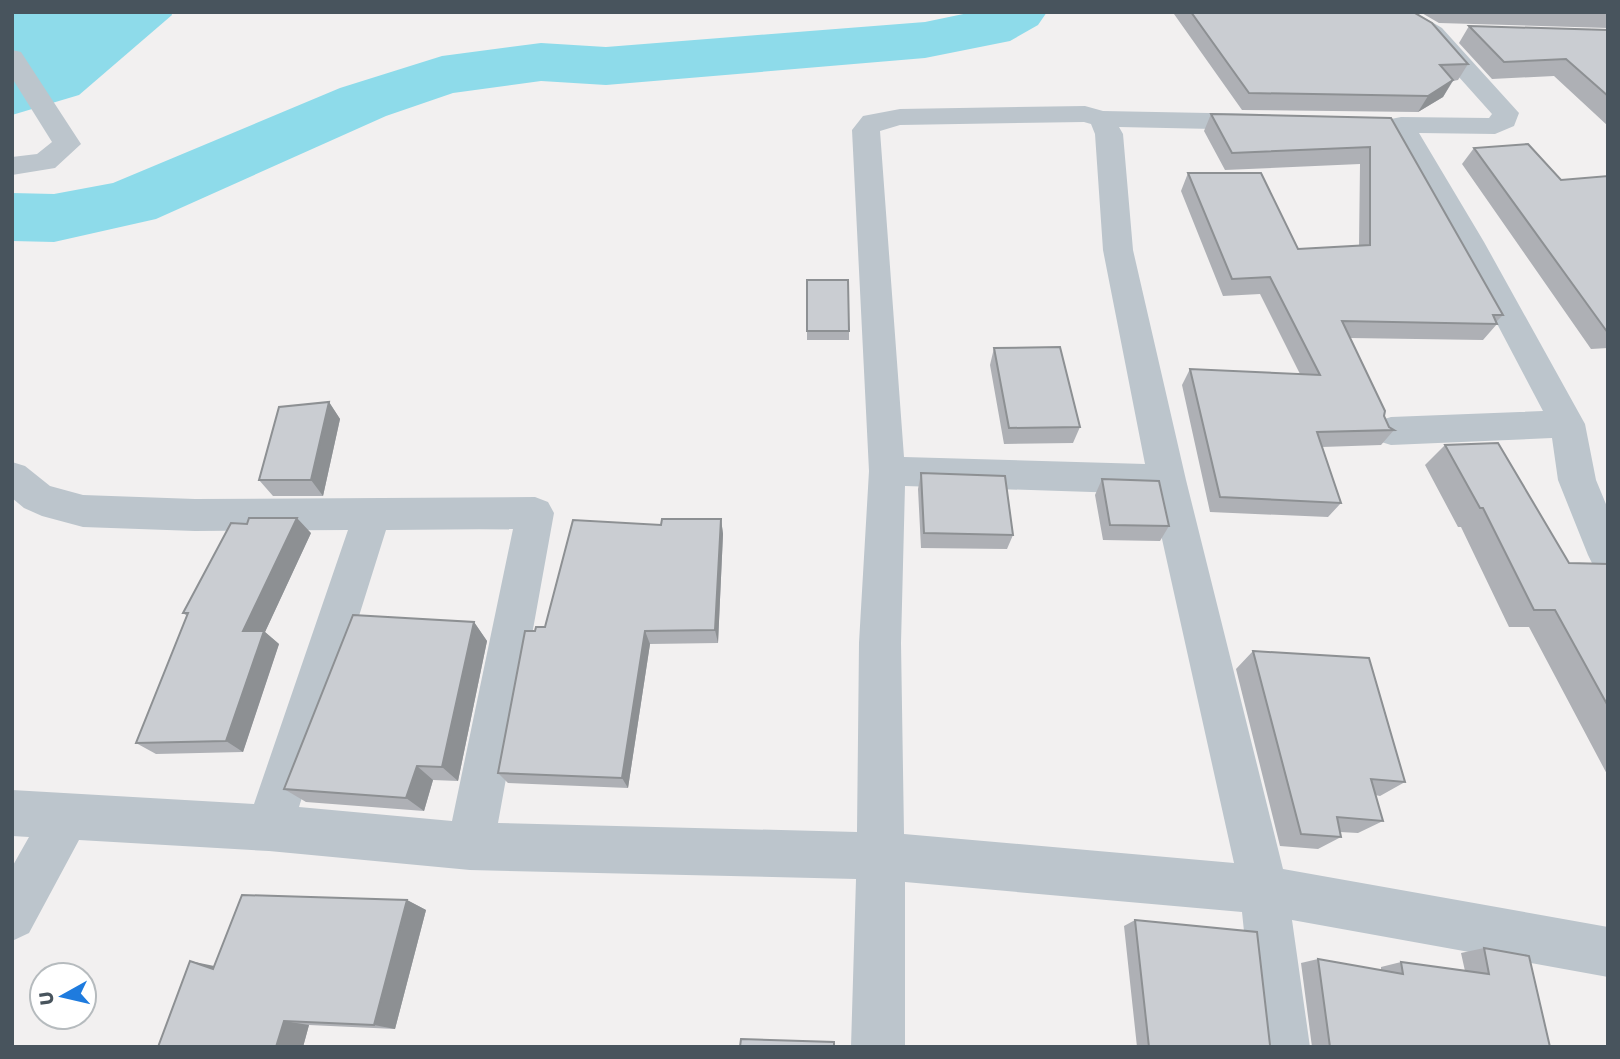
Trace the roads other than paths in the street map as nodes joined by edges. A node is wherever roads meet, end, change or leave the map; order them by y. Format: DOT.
graph roads {
  1 [pos="1397,12"];
  2 [pos="12,57"];
  3 [pos="1102,119"];
  4 [pos="1292,123"];
  5 [pos="12,166"];
  6 [pos="1567,424"];
  7 [pos="1391,431"];
  8 [pos="887,471"];
  9 [pos="12,477"];
  10 [pos="1167,480"];
  11 [pos="1597,502"];
  12 [pos="372,515"];
  13 [pos="1608,555"];
  14 [pos="12,813"];
  15 [pos="67,816"];
  16 [pos="269,828"];
  17 [pos="470,846"];
  18 [pos="881,856"];
  19 [pos="1264,890"];
  20 [pos="12,916"];
  21 [pos="1608,952"];
  22 [pos="878,1047"];
  23 [pos="1283,1047"];
  1 -- 6 [label="street"];
  2 -- 5 [label="street"];
  3 -- 4 [label="street"];
  3 -- 8 [label="street"];
  3 -- 10 [label="street"];
  6 -- 7 [label="street"];
  6 -- 11 [label="street"];
  8 -- 10 [label="street"];
  8 -- 18 [label="street"];
  9 -- 12 [label="street"];
  10 -- 19 [label="street"];
  11 -- 13 [label="street"];
  12 -- 16 [label="street"];
  12 -- 17 [label="street"];
  14 -- 15 [label="street"];
  15 -- 16 [label="street"];
  15 -- 20 [label="street"];
  16 -- 17 [label="street"];
  17 -- 18 [label="street"];
  18 -- 19 [label="street"];
  18 -- 22 [label="street"];
  19 -- 21 [label="street"];
  19 -- 23 [label="street"];
}
